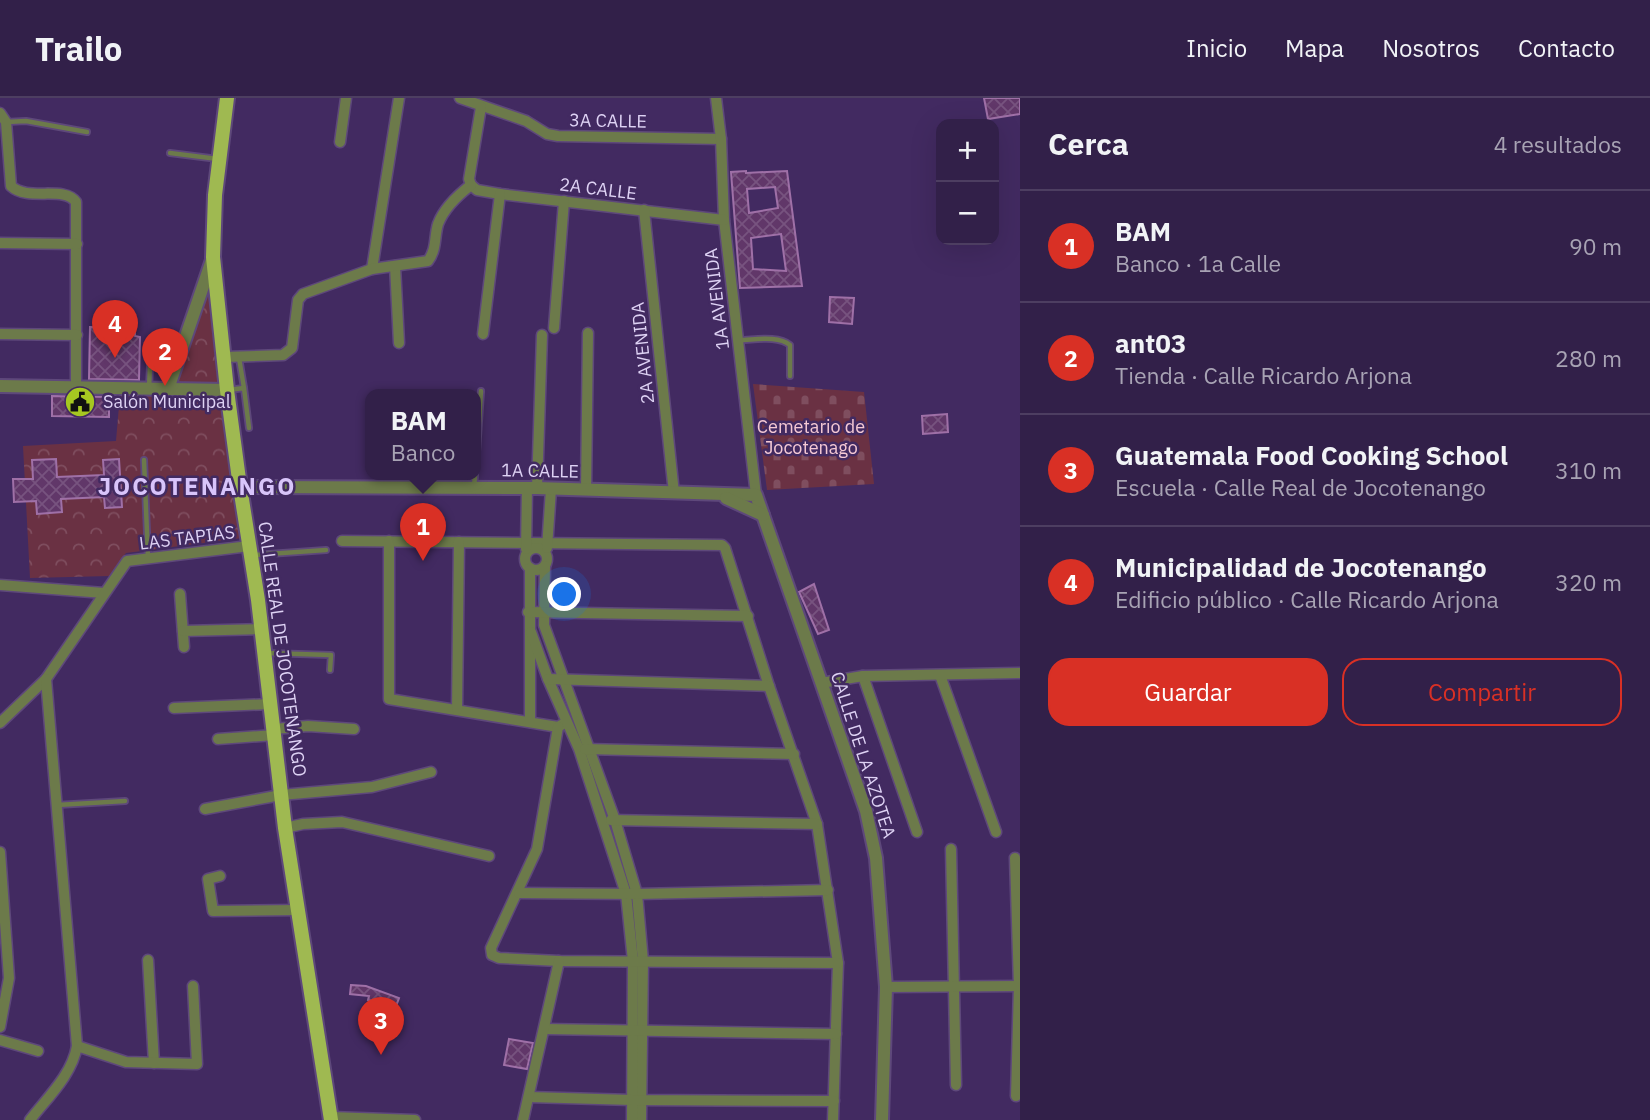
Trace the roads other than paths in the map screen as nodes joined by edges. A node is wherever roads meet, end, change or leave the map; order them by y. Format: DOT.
graph roads {
  1 [pos="227,98"];
  2 [pos="346,98"];
  3 [pos="399,98"];
  4 [pos="460,98"];
  5 [pos="716,98"];
  6 [pos="481,107"];
  7 [pos="3,118"];
  8 [pos="87,132"];
  9 [pos="721,139"];
  10 [pos="340,142"];
  11 [pos="170,153"];
  12 [pos="219,159"];
  13 [pos="471,185"];
  14 [pos="500,194"];
  15 [pos="564,201"];
  16 [pos="644,210"];
  17 [pos="724,220"];
  18 [pos="0,243"];
  19 [pos="77,244"];
  20 [pos="213,257"];
  21 [pos="395,266"];
  22 [pos="372,269"];
  23 [pos="554,328"];
  24 [pos="588,333"];
  25 [pos="0,334"];
  26 [pos="483,334"];
  27 [pos="77,335"];
  28 [pos="542,335"];
  29 [pos="738,340"];
  30 [pos="399,343"];
  31 [pos="184,346"];
  32 [pos="231,357"];
  33 [pos="790,376"];
  34 [pos="0,386"];
  35 [pos="76,387"];
  36 [pos="244,388"];
  37 [pos="149,389"];
  38 [pos="168,389"];
  39 [pos="227,390"];
  40 [pos="249,428"];
  41 [pos="144,460"];
  42 [pos="474,482"];
  43 [pos="240,487"];
  44 [pos="532,488"];
  45 [pos="551,489"];
  46 [pos="586,490"];
  47 [pos="674,493"];
  48 [pos="719,494"];
  49 [pos="757,495"];
  50 [pos="763,515"];
  51 [pos="342,541"];
  52 [pos="389,541"];
  53 [pos="459,542"];
  54 [pos="526,548"];
  55 [pos="547,548"];
  56 [pos="326,550"];
  57 [pos="250,551"];
  58 [pos="148,557"];
  59 [pos="545,566"];
  60 [pos="530,568"];
  61 [pos="0,585"];
  62 [pos="104,593"];
  63 [pos="180,594"];
  64 [pos="528,612"];
  65 [pos="543,612"];
  66 [pos="748,616"];
  67 [pos="262,629"];
  68 [pos="183,631"];
  69 [pos="531,632"];
  70 [pos="184,647"];
  71 [pos="264,653"];
  72 [pos="330,670"];
  73 [pos="1020,673"];
  74 [pos="940,675"];
  75 [pos="863,676"];
  76 [pos="46,679"];
  77 [pos="548,679"];
  78 [pos="565,679"];
  79 [pos="821,683"];
  80 [pos="769,686"];
  81 [pos="271,704"];
  82 [pos="174,708"];
  83 [pos="457,710"];
  84 [pos="530,722"];
  85 [pos="0,723"];
  86 [pos="562,725"];
  87 [pos="354,729"];
  88 [pos="274,732"];
  89 [pos="219,739"];
  90 [pos="585,749"];
  91 [pos="794,754"];
  92 [pos="430,772"];
  93 [pos="281,795"];
  94 [pos="125,801"];
  95 [pos="57,805"];
  96 [pos="205,809"];
  97 [pos="603,820"];
  98 [pos="615,820"];
  99 [pos="817,824"];
  100 [pos="285,828"];
  101 [pos="918,832"];
  102 [pos="996,832"];
  103 [pos="951,849"];
  104 [pos="0,852"];
  105 [pos="489,856"];
  106 [pos="1016,858"];
  107 [pos="220,876"];
  108 [pos="828,890"];
  109 [pos="519,892"];
  110 [pos="632,894"];
  111 [pos="299,910"];
  112 [pos="3,919"];
  113 [pos="148,960"];
  114 [pos="559,961"];
  115 [pos="638,961"];
  116 [pos="838,963"];
  117 [pos="193,986"];
  118 [pos="1019,986"];
  119 [pos="886,987"];
  120 [pos="954,987"];
  121 [pos="0,1027"];
  122 [pos="545,1029"];
  123 [pos="637,1029"];
  124 [pos="836,1034"];
  125 [pos="0,1040"];
  126 [pos="77,1046"];
  127 [pos="38,1051"];
  128 [pos="155,1063"];
  129 [pos="956,1085"];
  130 [pos="1016,1096"];
  131 [pos="529,1097"];
  132 [pos="637,1100"];
  133 [pos="834,1101"];
  134 [pos="331,1119"];
  135 [pos="30,1120"];
  136 [pos="415,1120"];
  137 [pos="523,1120"];
  138 [pos="632,1120"];
  139 [pos="641,1120"];
  140 [pos="833,1120"];
  141 [pos="882,1120"];
  1 -- 12 [label="main road, CALLE REAL DE JOCOTENANGO"];
  2 -- 10 [label="street"];
  3 -- 22 [label="street"];
  4 -- 6 [label="street, 3A CALLE"];
  5 -- 9 [label="street, 1A AVENIDA"];
  6 -- 9 [label="street, 3A CALLE"];
  6 -- 13 [label="street"];
  7 -- 8 [label="lane"];
  7 -- 19 [label="street"];
  9 -- 17 [label="street, 1A AVENIDA"];
  11 -- 12 [label="lane"];
  12 -- 20 [label="main road, CALLE REAL DE JOCOTENANGO"];
  13 -- 14 [label="street, 2A CALLE"];
  13 -- 21 [label="street"];
  14 -- 15 [label="street, 2A CALLE"];
  14 -- 26 [label="street"];
  15 -- 16 [label="street, 2A CALLE"];
  15 -- 23 [label="street"];
  16 -- 17 [label="street, 2A CALLE"];
  16 -- 47 [label="street, 2A AVENIDA"];
  17 -- 29 [label="street, 1A AVENIDA"];
  18 -- 19 [label="street"];
  19 -- 27 [label="street"];
  20 -- 31 [label="street"];
  20 -- 32 [label="main road, CALLE REAL DE JOCOTENANGO"];
  21 -- 22 [label="street"];
  21 -- 30 [label="street"];
  22 -- 32 [label="street"];
  24 -- 46 [label="street"];
  25 -- 27 [label="street"];
  27 -- 35 [label="street"];
  28 -- 44 [label="street"];
  29 -- 33 [label="lane"];
  29 -- 49 [label="street, 1A AVENIDA"];
  31 -- 37 [label="lane"];
  31 -- 38 [label="street"];
  32 -- 36 [label="lane"];
  32 -- 39 [label="main road, CALLE REAL DE JOCOTENANGO"];
  34 -- 35 [label="street"];
  35 -- 37 [label="street"];
  36 -- 39 [label="lane"];
  36 -- 40 [label="lane"];
  37 -- 38 [label="street"];
  38 -- 39 [label="street"];
  39 -- 43 [label="main road, CALLE REAL DE JOCOTENANGO"];
  41 -- 58 [label="lane"];
  42 -- 43 [label="street, 1A CALLE"];
  42 -- 44 [label="street, 1A CALLE"];
  43 -- 57 [label="main road, CALLE REAL DE JOCOTENANGO"];
  44 -- 45 [label="street, 1A CALLE"];
  44 -- 54 [label="street"];
  45 -- 46 [label="street, 1A CALLE"];
  45 -- 55 [label="street"];
  46 -- 47 [label="street, 1A CALLE"];
  47 -- 48 [label="street, 1A CALLE"];
  48 -- 49 [label="street, 1A CALLE"];
  48 -- 50 [label="street"];
  49 -- 50 [label="street, CALLE DE LA AZOTEA"];
  50 -- 79 [label="street, CALLE DE LA AZOTEA"];
  51 -- 52 [label="street"];
  52 -- 53 [label="street"];
  52 -- 83 [label="street"];
  53 -- 54 [label="street"];
  53 -- 83 [label="street"];
  54 -- 55 [label="street"];
  54 -- 60 [label="street"];
  55 -- 59 [label="street"];
  55 -- 66 [label="street"];
  56 -- 57 [label="lane"];
  57 -- 58 [label="street, LAS TAPIAS"];
  57 -- 67 [label="main road, CALLE REAL DE JOCOTENANGO"];
  58 -- 62 [label="street, LAS TAPIAS"];
  59 -- 60 [label="street"];
  59 -- 65 [label="street"];
  60 -- 64 [label="street"];
  61 -- 62 [label="street"];
  62 -- 76 [label="street"];
  63 -- 68 [label="street"];
  64 -- 65 [label="street"];
  64 -- 69 [label="street"];
  65 -- 66 [label="street"];
  65 -- 78 [label="street"];
  66 -- 80 [label="street"];
  67 -- 68 [label="street"];
  67 -- 71 [label="main road, CALLE REAL DE JOCOTENANGO"];
  68 -- 70 [label="street"];
  69 -- 77 [label="street"];
  69 -- 84 [label="street"];
  71 -- 72 [label="lane"];
  71 -- 81 [label="main road, CALLE REAL DE JOCOTENANGO"];
  73 -- 74 [label="street"];
  74 -- 75 [label="street"];
  74 -- 102 [label="street"];
  75 -- 79 [label="street"];
  75 -- 101 [label="street"];
  76 -- 85 [label="street"];
  76 -- 95 [label="street"];
  77 -- 78 [label="street"];
  77 -- 86 [label="street"];
  78 -- 80 [label="street"];
  78 -- 90 [label="street"];
  79 -- 119 [label="street, CALLE DE LA AZOTEA"];
  80 -- 91 [label="street"];
  81 -- 82 [label="street"];
  81 -- 88 [label="main road, CALLE REAL DE JOCOTENANGO"];
  83 -- 84 [label="street"];
  84 -- 86 [label="street"];
  86 -- 90 [label="street"];
  86 -- 109 [label="street"];
  87 -- 88 [label="street"];
  88 -- 89 [label="street"];
  88 -- 93 [label="main road, CALLE REAL DE JOCOTENANGO"];
  90 -- 91 [label="street"];
  90 -- 97 [label="street"];
  90 -- 98 [label="street"];
  91 -- 99 [label="street"];
  92 -- 93 [label="street"];
  93 -- 96 [label="street"];
  93 -- 100 [label="main road, CALLE REAL DE JOCOTENANGO"];
  94 -- 95 [label="lane"];
  95 -- 126 [label="street"];
  97 -- 98 [label="street"];
  97 -- 110 [label="street"];
  98 -- 99 [label="street"];
  98 -- 110 [label="street"];
  99 -- 108 [label="street"];
  100 -- 105 [label="street"];
  100 -- 111 [label="main road, CALLE REAL DE JOCOTENANGO"];
  103 -- 120 [label="street"];
  104 -- 112 [label="street"];
  106 -- 118 [label="street"];
  107 -- 111 [label="street"];
  108 -- 110 [label="street"];
  108 -- 116 [label="street"];
  109 -- 110 [label="street"];
  109 -- 114 [label="street"];
  110 -- 115 [label="street"];
  111 -- 134 [label="main road, CALLE REAL DE JOCOTENANGO"];
  112 -- 121 [label="street"];
  113 -- 128 [label="street"];
  114 -- 115 [label="street"];
  114 -- 122 [label="street"];
  115 -- 116 [label="street"];
  115 -- 123 [label="street"];
  116 -- 124 [label="street"];
  117 -- 128 [label="street"];
  118 -- 120 [label="street"];
  118 -- 130 [label="street"];
  119 -- 120 [label="street"];
  119 -- 141 [label="street, CALLE DE LA AZOTEA"];
  120 -- 129 [label="street"];
  122 -- 123 [label="street"];
  122 -- 131 [label="street"];
  123 -- 124 [label="street"];
  123 -- 132 [label="street"];
  124 -- 133 [label="street"];
  125 -- 127 [label="street"];
  126 -- 128 [label="street"];
  126 -- 135 [label="street"];
  131 -- 132 [label="street"];
  131 -- 137 [label="street"];
  132 -- 133 [label="street"];
  132 -- 138 [label="street"];
  132 -- 139 [label="street"];
  133 -- 140 [label="street"];
  134 -- 136 [label="street"];
}
